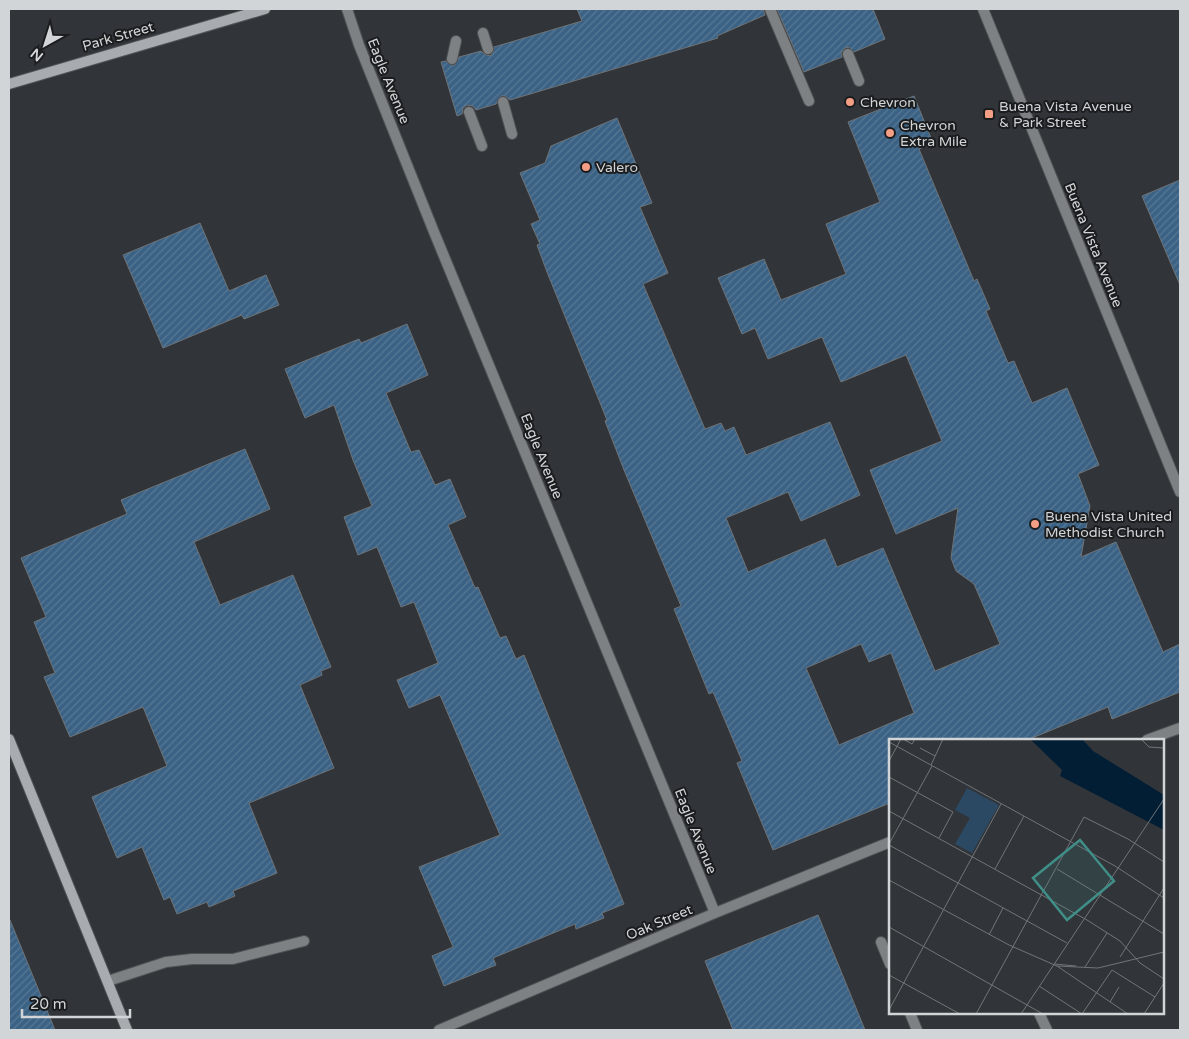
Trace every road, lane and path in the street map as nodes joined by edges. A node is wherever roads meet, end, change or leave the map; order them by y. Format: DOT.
graph roads {
  1 [pos="265,9"];
  2 [pos="347,9"];
  3 [pos="770,9"];
  4 [pos="983,9"];
  5 [pos="484,33"];
  6 [pos="456,41"];
  7 [pos="488,49"];
  8 [pos="848,54"];
  9 [pos="452,59"];
  10 [pos="860,82"];
  11 [pos="9,84"];
  12 [pos="809,101"];
  13 [pos="503,102"];
  14 [pos="469,112"];
  15 [pos="512,134"];
  16 [pos="482,146"];
  17 [pos="1180,492"];
  18 [pos="1180,728"];
  19 [pos="9,739"];
  20 [pos="1150,739"];
  21 [pos="889,842"];
  22 [pos="715,913"];
  23 [pos="304,941"];
  24 [pos="881,942"];
  25 [pos="889,962"];
  26 [pos="108,981"];
  27 [pos="910,1014"];
  28 [pos="1039,1014"];
  29 [pos="127,1030"];
  30 [pos="439,1030"];
  31 [pos="917,1030"];
  32 [pos="1047,1030"];
  1 -- 11 [label="street, Park Street"];
  2 -- 22 [label="street, Eagle Avenue"];
  3 -- 12 [label="street"];
  4 -- 17 [label="street, Buena Vista Avenue"];
  5 -- 7 [label="street"];
  6 -- 9 [label="street"];
  8 -- 10 [label="street"];
  13 -- 15 [label="street"];
  14 -- 16 [label="street"];
  18 -- 20 [label="street"];
  19 -- 26 [label="street"];
  21 -- 22 [label="street, Oak Street"];
  22 -- 30 [label="street, Oak Street"];
  23 -- 26 [label="street"];
  24 -- 25 [label="street"];
  26 -- 29 [label="street"];
  27 -- 31 [label="street"];
  28 -- 32 [label="street"];
}
